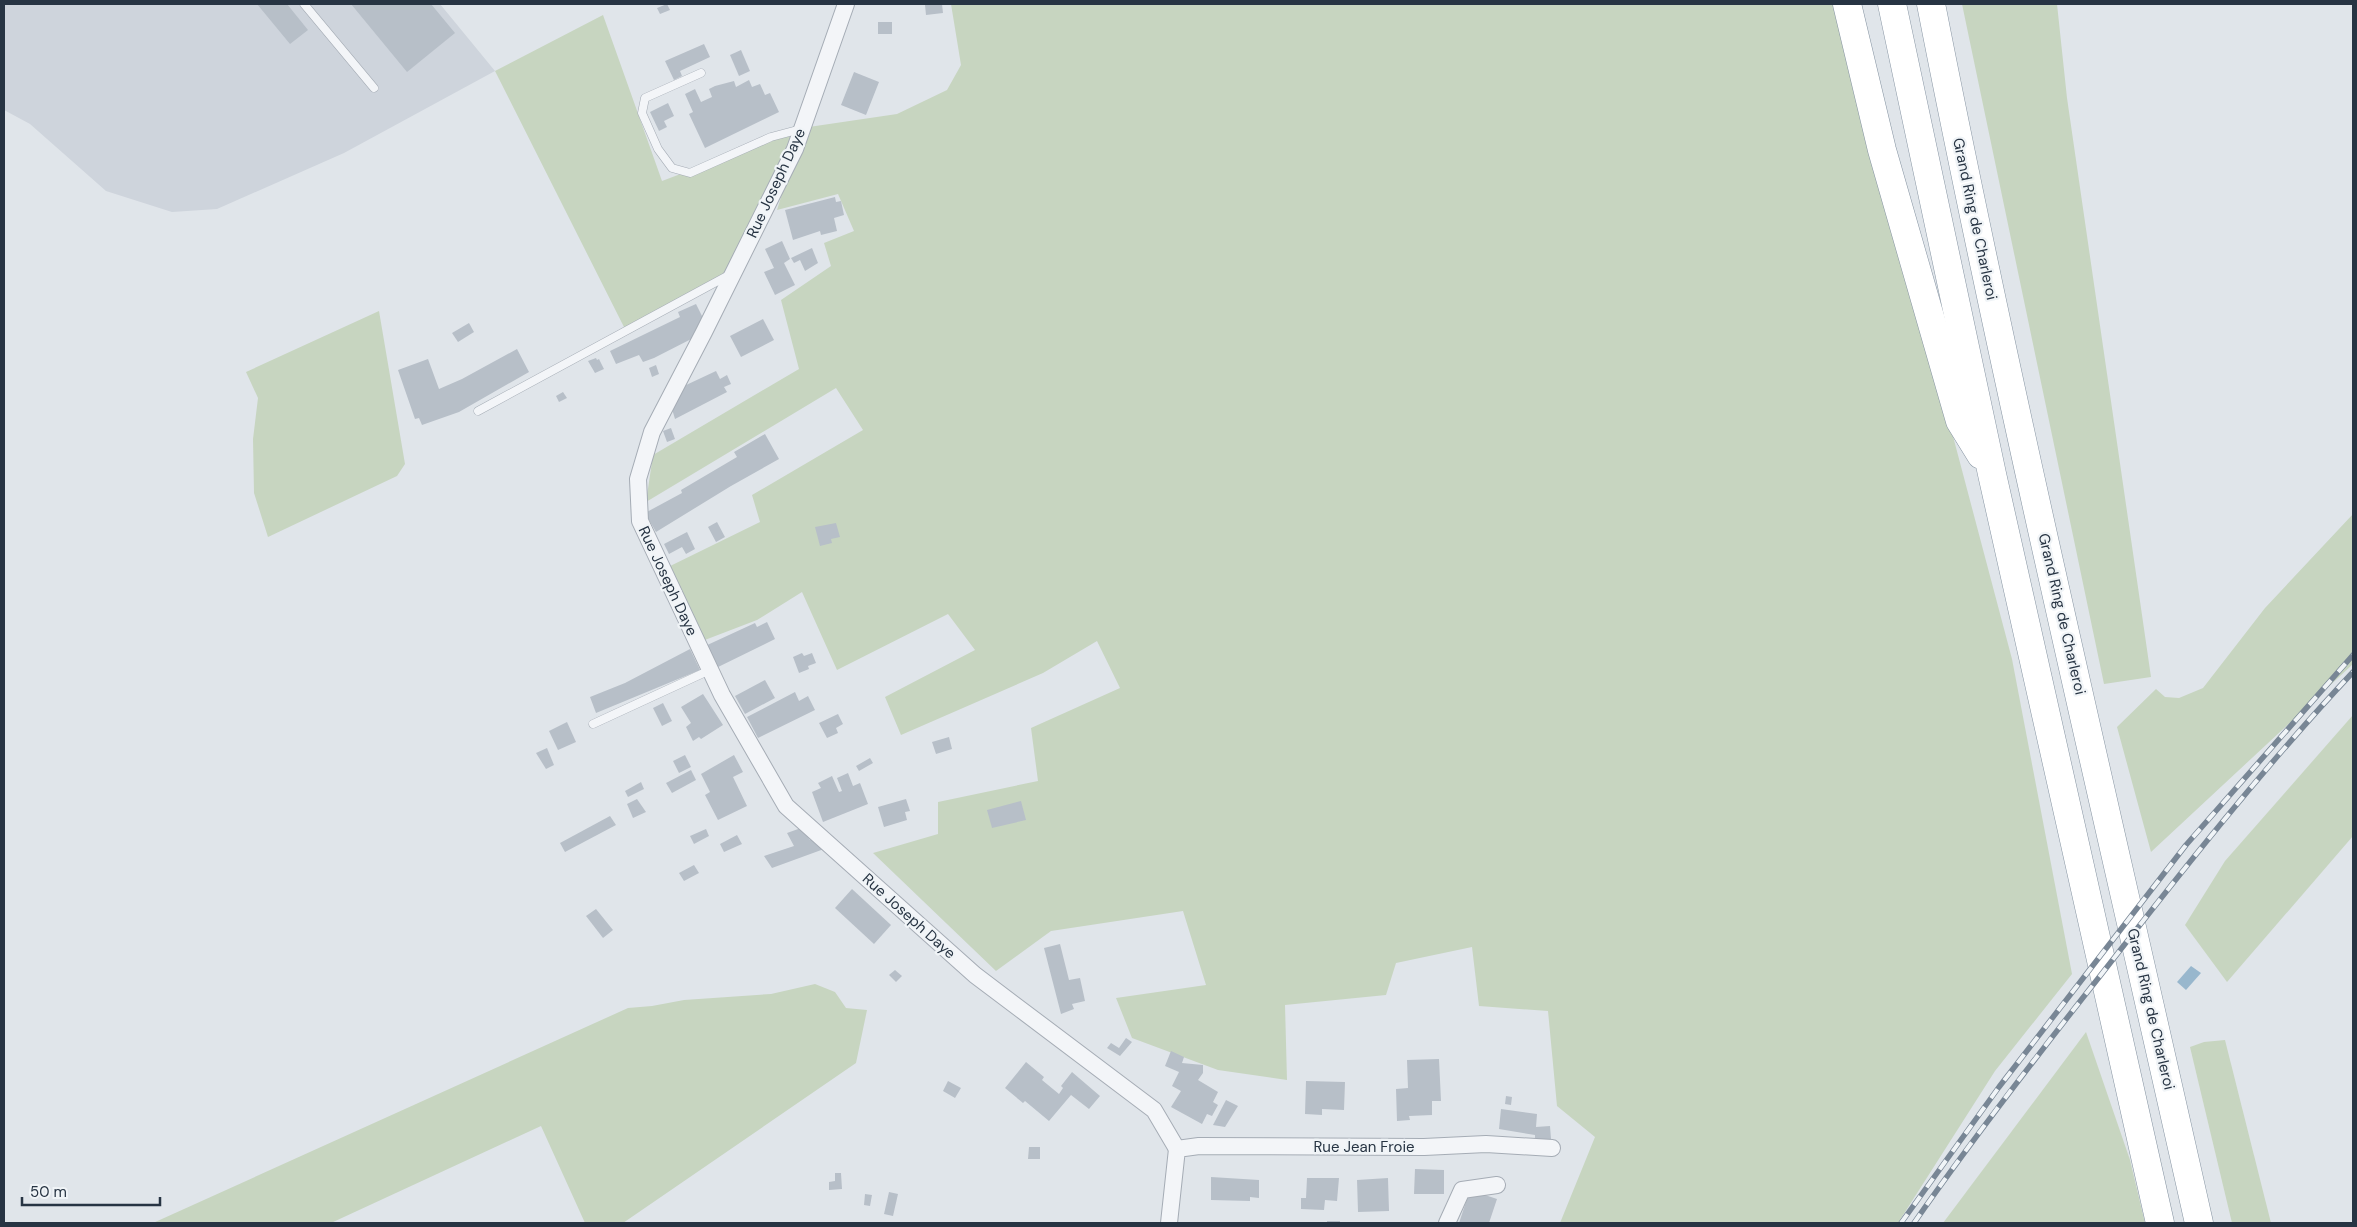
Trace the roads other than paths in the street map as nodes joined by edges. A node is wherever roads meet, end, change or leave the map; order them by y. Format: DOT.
graph roads {
  1 [pos="304,4"];
  2 [pos="846,4"];
  3 [pos="1847,4"];
  4 [pos="1892,4"];
  5 [pos="1931,4"];
  6 [pos="701,73"];
  7 [pos="374,88"];
  8 [pos="802,128"];
  9 [pos="732,273"];
  10 [pos="478,411"];
  11 [pos="1992,474"];
  12 [pos="710,670"];
  13 [pos="593,724"];
  14 [pos="1177,1148"];
  15 [pos="1552,1148"];
  16 [pos="1497,1185"];
  17 [pos="1169,1223"];
  18 [pos="1447,1223"];
  19 [pos="2160,1223"];
  20 [pos="2199,1223"];
  1 -- 7 [label="lane"];
  2 -- 8 [label="street, Rue Joseph Daye"];
  3 -- 11 [label="highway"];
  4 -- 11 [label="highway"];
  5 -- 20 [label="highway, Grand Ring de Charleroi"];
  6 -- 8 [label="lane"];
  8 -- 9 [label="street, Rue Joseph Daye"];
  9 -- 10 [label="lane"];
  9 -- 12 [label="street, Rue Joseph Daye"];
  11 -- 19 [label="highway"];
  12 -- 13 [label="lane"];
  12 -- 14 [label="street, Rue Joseph Daye"];
  14 -- 15 [label="street, Rue Jean Froie"];
  14 -- 17 [label="street"];
  16 -- 18 [label="street"];
}
